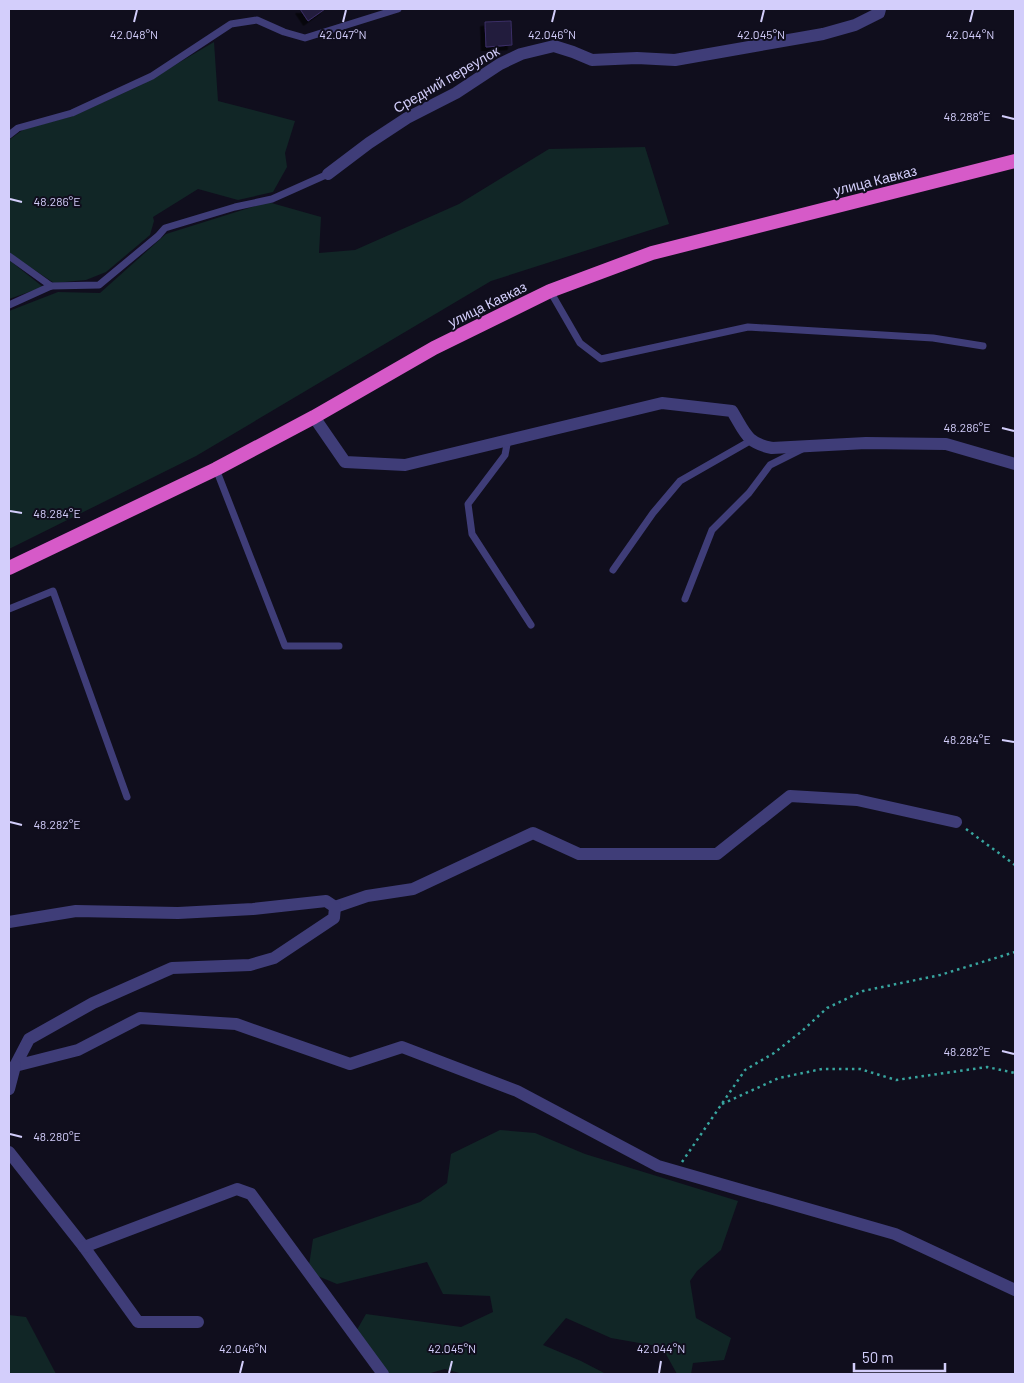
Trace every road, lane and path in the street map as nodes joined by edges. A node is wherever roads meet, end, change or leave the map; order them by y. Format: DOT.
graph roads {
  1 [pos="398,9"];
  2 [pos="880,9"];
  3 [pos="9,135"];
  4 [pos="1015,160"];
  5 [pos="328,174"];
  6 [pos="9,256"];
  7 [pos="50,286"];
  8 [pos="550,291"];
  9 [pos="9,305"];
  10 [pos="982,346"];
  11 [pos="314,417"];
  12 [pos="508,439"];
  13 [pos="750,441"];
  14 [pos="809,446"];
  15 [pos="1015,464"];
  16 [pos="216,469"];
  17 [pos="9,568"];
  18 [pos="613,570"];
  19 [pos="684,598"];
  20 [pos="9,609"];
  21 [pos="531,625"];
  22 [pos="339,646"];
  23 [pos="127,797"];
  24 [pos="956,822"];
  25 [pos="1015,865"];
  26 [pos="335,907"];
  27 [pos="9,922"];
  28 [pos="1015,952"];
  29 [pos="14,1066"];
  30 [pos="1015,1073"];
  31 [pos="9,1089"];
  32 [pos="721,1104"];
  33 [pos="9,1152"];
  34 [pos="675,1171"];
  35 [pos="84,1247"];
  36 [pos="1015,1290"];
  37 [pos="198,1322"];
  38 [pos="383,1374"];
  1 -- 3 [label="lane"];
  2 -- 5 [label="street, Средний переулок"];
  4 -- 8 [label="highway, улица Кавказ"];
  5 -- 7 [label="lane"];
  6 -- 7 [label="lane"];
  7 -- 9 [label="lane"];
  8 -- 10 [label="lane"];
  8 -- 11 [label="highway, улица Кавказ"];
  11 -- 12 [label="street"];
  11 -- 16 [label="highway, улица Кавказ"];
  12 -- 13 [label="street"];
  12 -- 21 [label="lane"];
  13 -- 14 [label="street"];
  13 -- 18 [label="lane"];
  14 -- 15 [label="street"];
  14 -- 19 [label="lane"];
  16 -- 17 [label="highway, улица Кавказ"];
  16 -- 22 [label="lane"];
  20 -- 23 [label="lane"];
  24 -- 25 [label="path"];
  24 -- 26 [label="street"];
  26 -- 27 [label="street"];
  26 -- 29 [label="street"];
  28 -- 32 [label="path"];
  29 -- 31 [label="street"];
  29 -- 34 [label="street"];
  30 -- 32 [label="path"];
  32 -- 34 [label="path"];
  33 -- 35 [label="street"];
  34 -- 36 [label="street"];
  35 -- 37 [label="street"];
  35 -- 38 [label="street"];
}
